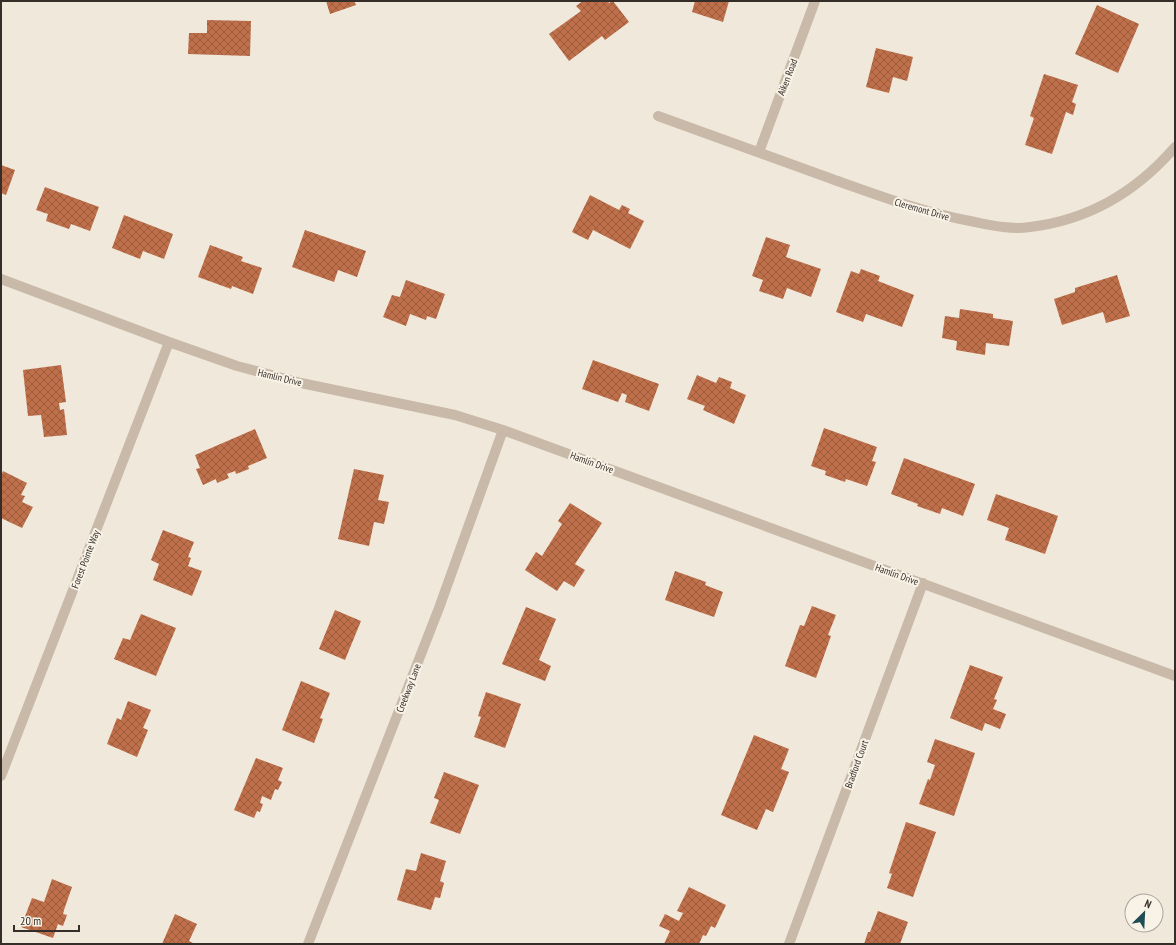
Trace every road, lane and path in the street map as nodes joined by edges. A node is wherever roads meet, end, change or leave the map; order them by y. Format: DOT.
graph roads {
  1 [pos="815,1"];
  2 [pos="658,116"];
  3 [pos="1175,148"];
  4 [pos="758,152"];
  5 [pos="1,279"];
  6 [pos="169,342"];
  7 [pos="503,430"];
  8 [pos="923,583"];
  9 [pos="1175,676"];
  10 [pos="1,776"];
  11 [pos="308,944"];
  12 [pos="789,944"];
  1 -- 4 [label="street, Aiken Road"];
  2 -- 4 [label="street, Cleremont Drive"];
  3 -- 4 [label="street, Cleremont Drive"];
  5 -- 6 [label="street, Hamlin Drive"];
  6 -- 7 [label="street, Hamlin Drive"];
  6 -- 10 [label="street, Forest Pointe Way"];
  7 -- 8 [label="street, Hamlin Drive"];
  7 -- 11 [label="street, Creekway Lane"];
  8 -- 9 [label="street, Hamlin Drive"];
  8 -- 12 [label="street, Bradford Court"];
}
